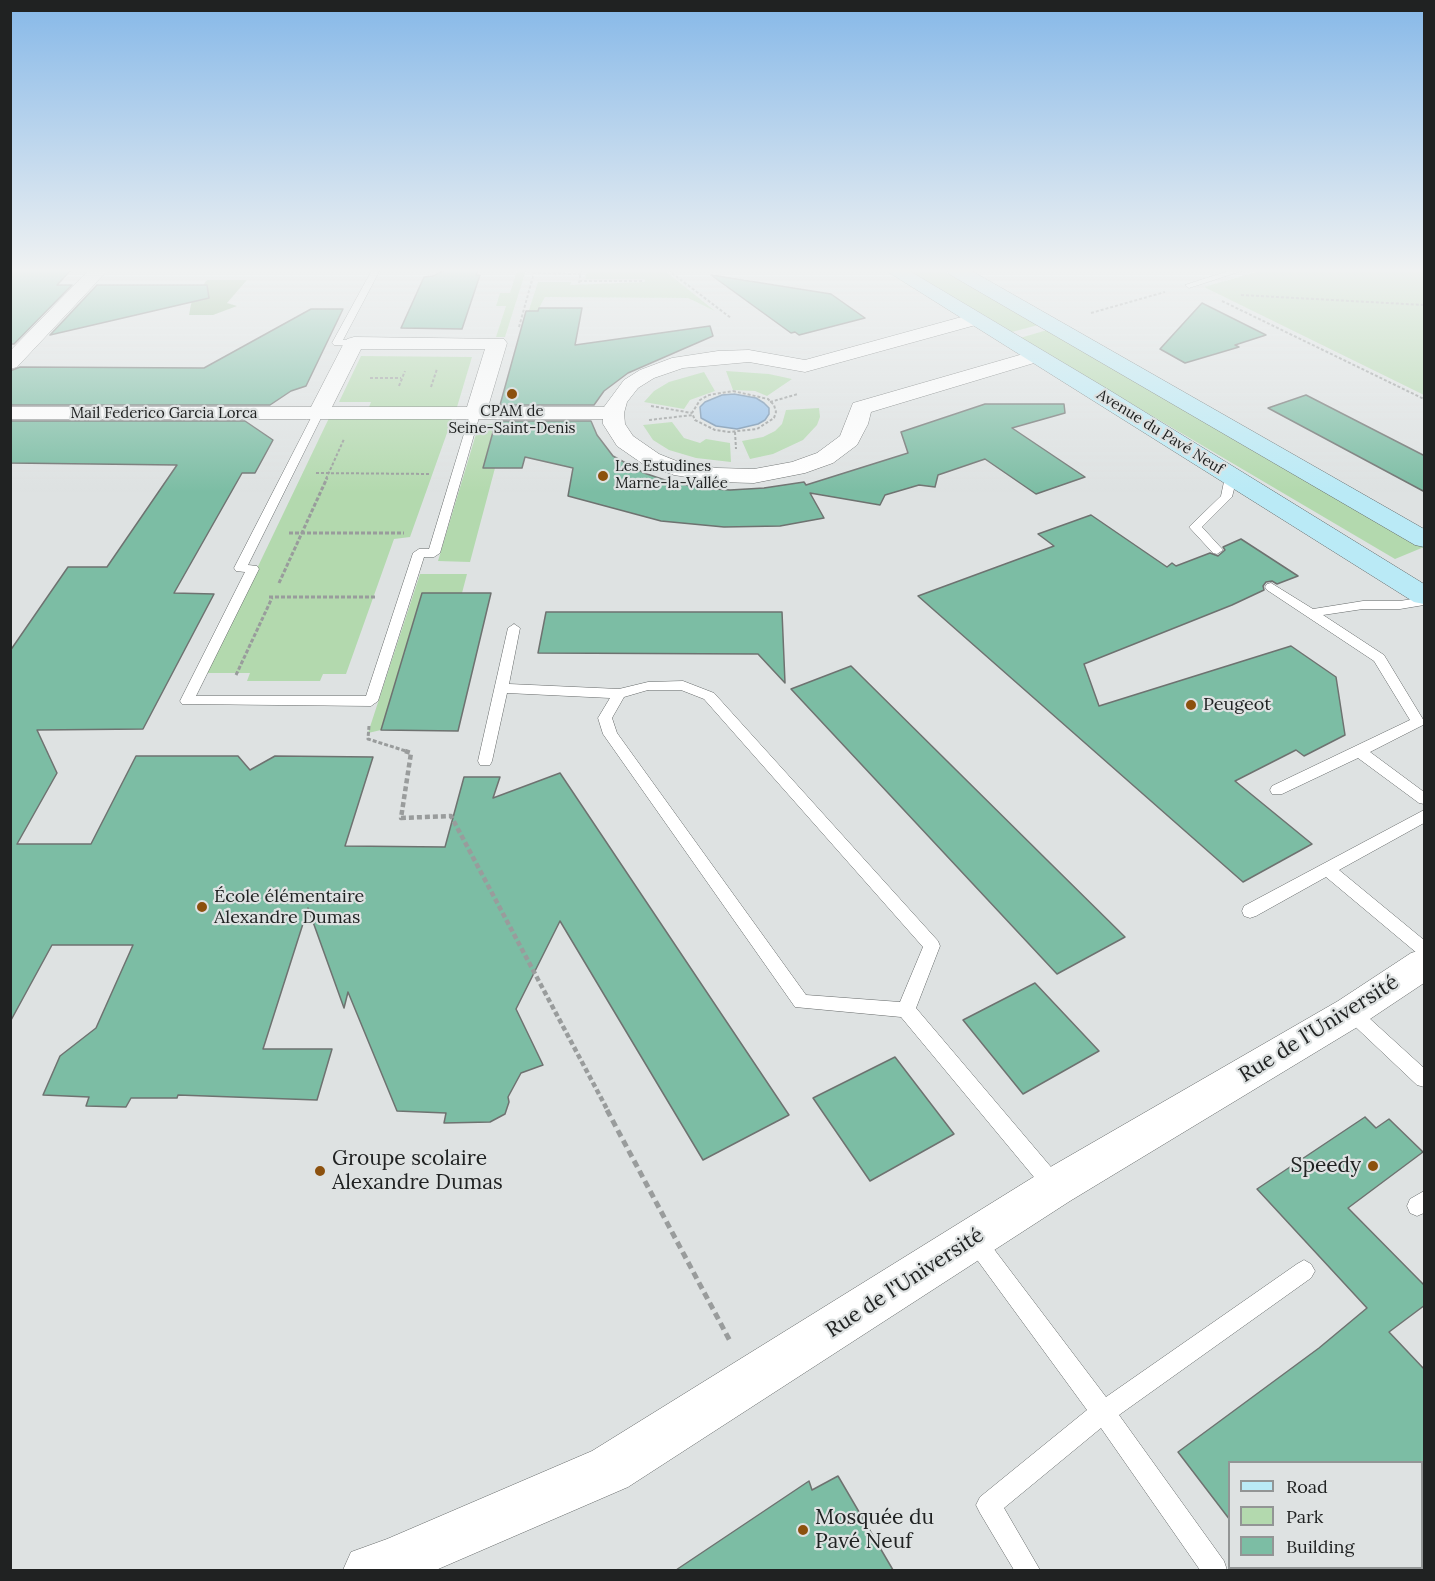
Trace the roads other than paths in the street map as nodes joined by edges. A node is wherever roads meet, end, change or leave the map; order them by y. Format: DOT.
graph roads {
  1 [pos="20,343"];
  2 [pos="354,343"];
  3 [pos="497,344"];
  4 [pos="886,344"];
  5 [pos="1016,344"];
  6 [pos="1085,344"];
  7 [pos="1036,356"];
  8 [pos="10,363"];
  9 [pos="615,412"];
  10 [pos="10,413"];
  11 [pos="318,414"];
  12 [pos="476,414"];
  13 [pos="1231,477"];
  14 [pos="1425,539"];
  15 [pos="1217,550"];
  16 [pos="1271,587"];
  17 [pos="1425,596"];
  18 [pos="1425,601"];
  19 [pos="1312,613"];
  20 [pos="513,628"];
  21 [pos="501,688"];
  22 [pos="619,694"];
  23 [pos="1359,751"];
  24 [pos="485,761"];
  25 [pos="1277,790"];
  26 [pos="1425,799"];
  27 [pos="1425,816"];
  28 [pos="1327,869"];
  29 [pos="1250,911"];
  30 [pos="1425,949"];
  31 [pos="1425,964"];
  32 [pos="906,1010"];
  33 [pos="1351,1012"];
  34 [pos="1425,1079"];
  35 [pos="1055,1187"];
  36 [pos="974,1239"];
  37 [pos="1304,1271"];
  38 [pos="1103,1412"];
  39 [pos="369,1570"];
  40 [pos="1028,1570"];
  41 [pos="1215,1570"];
  1 -- 8 [label="street"];
  2 -- 11 [label="street"];
  3 -- 12 [label="street"];
  4 -- 9 [label="street"];
  5 -- 7 [label="main road, Avenue du Pavé Neuf"];
  6 -- 14 [label="main road, Avenue du Pavé Neuf"];
  7 -- 9 [label="street"];
  7 -- 13 [label="main road, Avenue du Pavé Neuf"];
  9 -- 12 [label="street, Mail Federico Garcia Lorca"];
  10 -- 11 [label="street, Mail Federico Garcia Lorca"];
  11 -- 12 [label="street, Mail Federico Garcia Lorca"];
  11 -- 12 [label="lane"];
  13 -- 15 [label="lane"];
  13 -- 17 [label="main road, Avenue du Pavé Neuf"];
  16 -- 19 [label="lane"];
  18 -- 19 [label="lane"];
  19 -- 23 [label="lane"];
  20 -- 21 [label="lane"];
  21 -- 22 [label="lane"];
  21 -- 24 [label="lane"];
  22 -- 32 [label="lane"];
  22 -- 32 [label="lane"];
  23 -- 25 [label="lane"];
  23 -- 26 [label="lane"];
  27 -- 28 [label="lane"];
  28 -- 29 [label="lane"];
  28 -- 30 [label="lane"];
  31 -- 33 [label="street, Rue de l'Université"];
  32 -- 35 [label="lane"];
  33 -- 34 [label="lane"];
  33 -- 35 [label="street, Rue de l'Université"];
  35 -- 36 [label="street, Rue de l'Université"];
  36 -- 38 [label="lane"];
  36 -- 39 [label="street, Rue de l'Université"];
  37 -- 38 [label="lane"];
  38 -- 40 [label="lane"];
  38 -- 41 [label="lane"];
}
